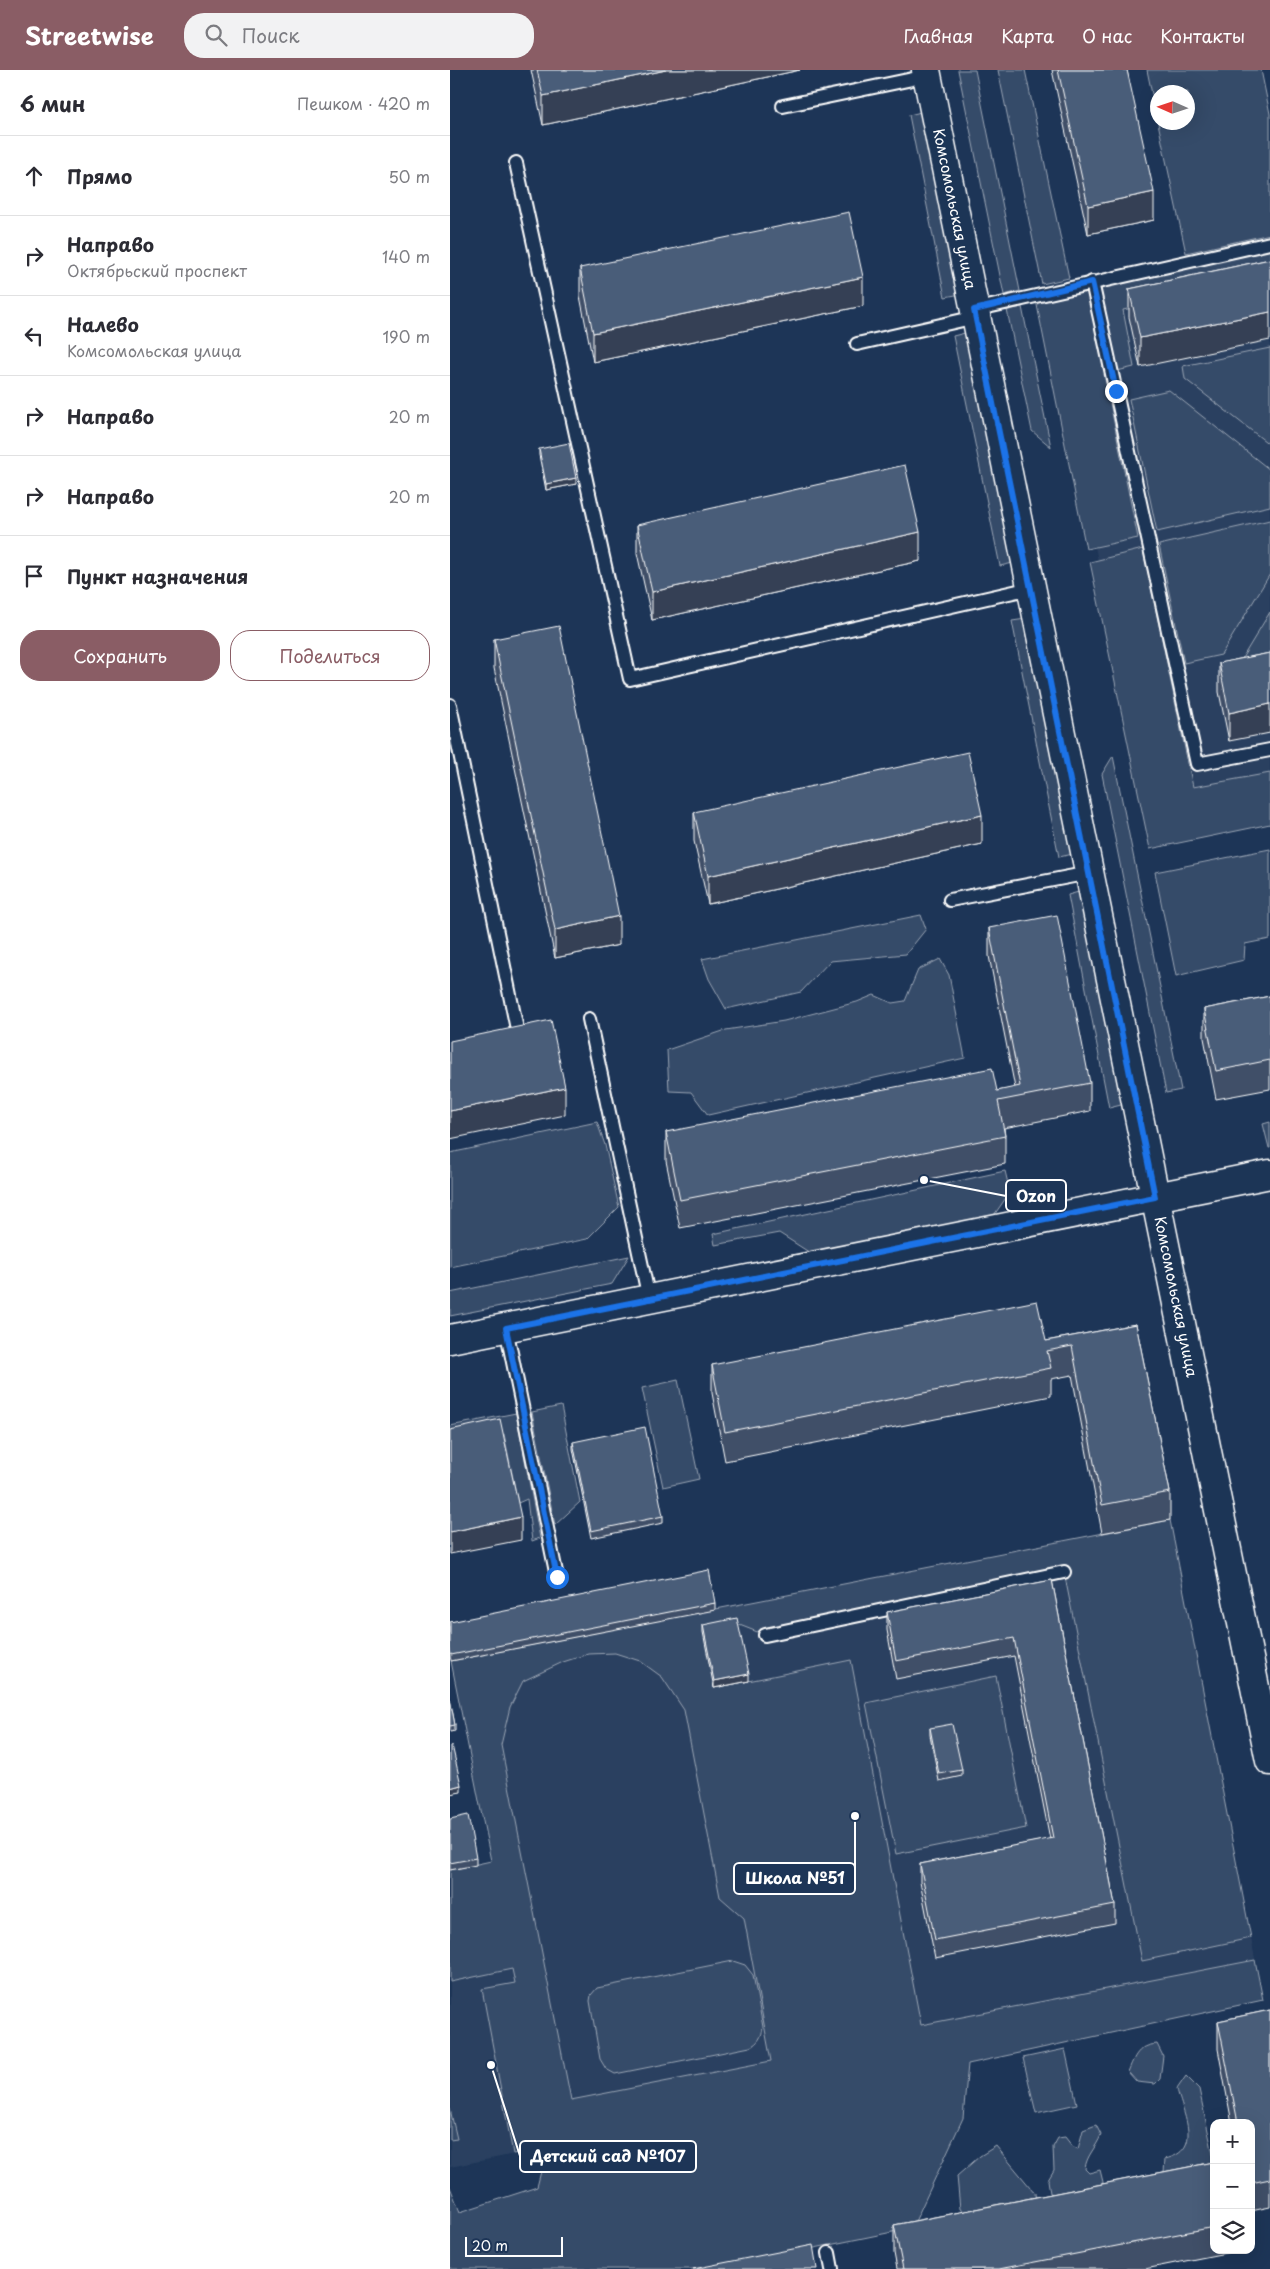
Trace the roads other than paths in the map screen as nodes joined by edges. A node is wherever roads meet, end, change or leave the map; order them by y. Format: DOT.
graph roads {
  1 [pos="926,73"];
  2 [pos="783,106"];
  3 [pos="516,163"];
  4 [pos="1270,243"];
  5 [pos="1092,282"];
  6 [pos="975,314"];
  7 [pos="857,344"];
  8 [pos="1031,588"];
  9 [pos="450,705"];
  10 [pos="1270,750"];
  11 [pos="1089,872"];
  12 [pos="950,900"];
  13 [pos="589,1020"];
  14 [pos="518,1034"];
  15 [pos="1270,1174"];
  16 [pos="1155,1197"];
  17 [pos="649,1299"];
  18 [pos="506,1328"];
  19 [pos="450,1339"];
  20 [pos="1064,1572"];
  21 [pos="557,1577"];
  22 [pos="765,1636"];
  23 [pos="1270,1761"];
  24 [pos="830,2253"];
  25 [pos="832,2269"];
  1 -- 2 [label="lane"];
  1 -- 6 [label="street, Комсомольская улица"];
  3 -- 8 [label="lane"];
  4 -- 5 [label="lane"];
  5 -- 6 [label="lane"];
  5 -- 10 [label="lane"];
  6 -- 7 [label="lane"];
  6 -- 8 [label="street, Комсомольская улица"];
  8 -- 11 [label="street, Комсомольская улица"];
  9 -- 14 [label="lane"];
  11 -- 12 [label="lane"];
  11 -- 16 [label="street, Комсомольская улица"];
  13 -- 17 [label="lane"];
  15 -- 16 [label="street"];
  16 -- 17 [label="street"];
  16 -- 23 [label="street, Комсомольская улица"];
  17 -- 18 [label="street"];
  18 -- 19 [label="street"];
  18 -- 21 [label="lane"];
  20 -- 22 [label="lane"];
  24 -- 25 [label="lane"];
}
